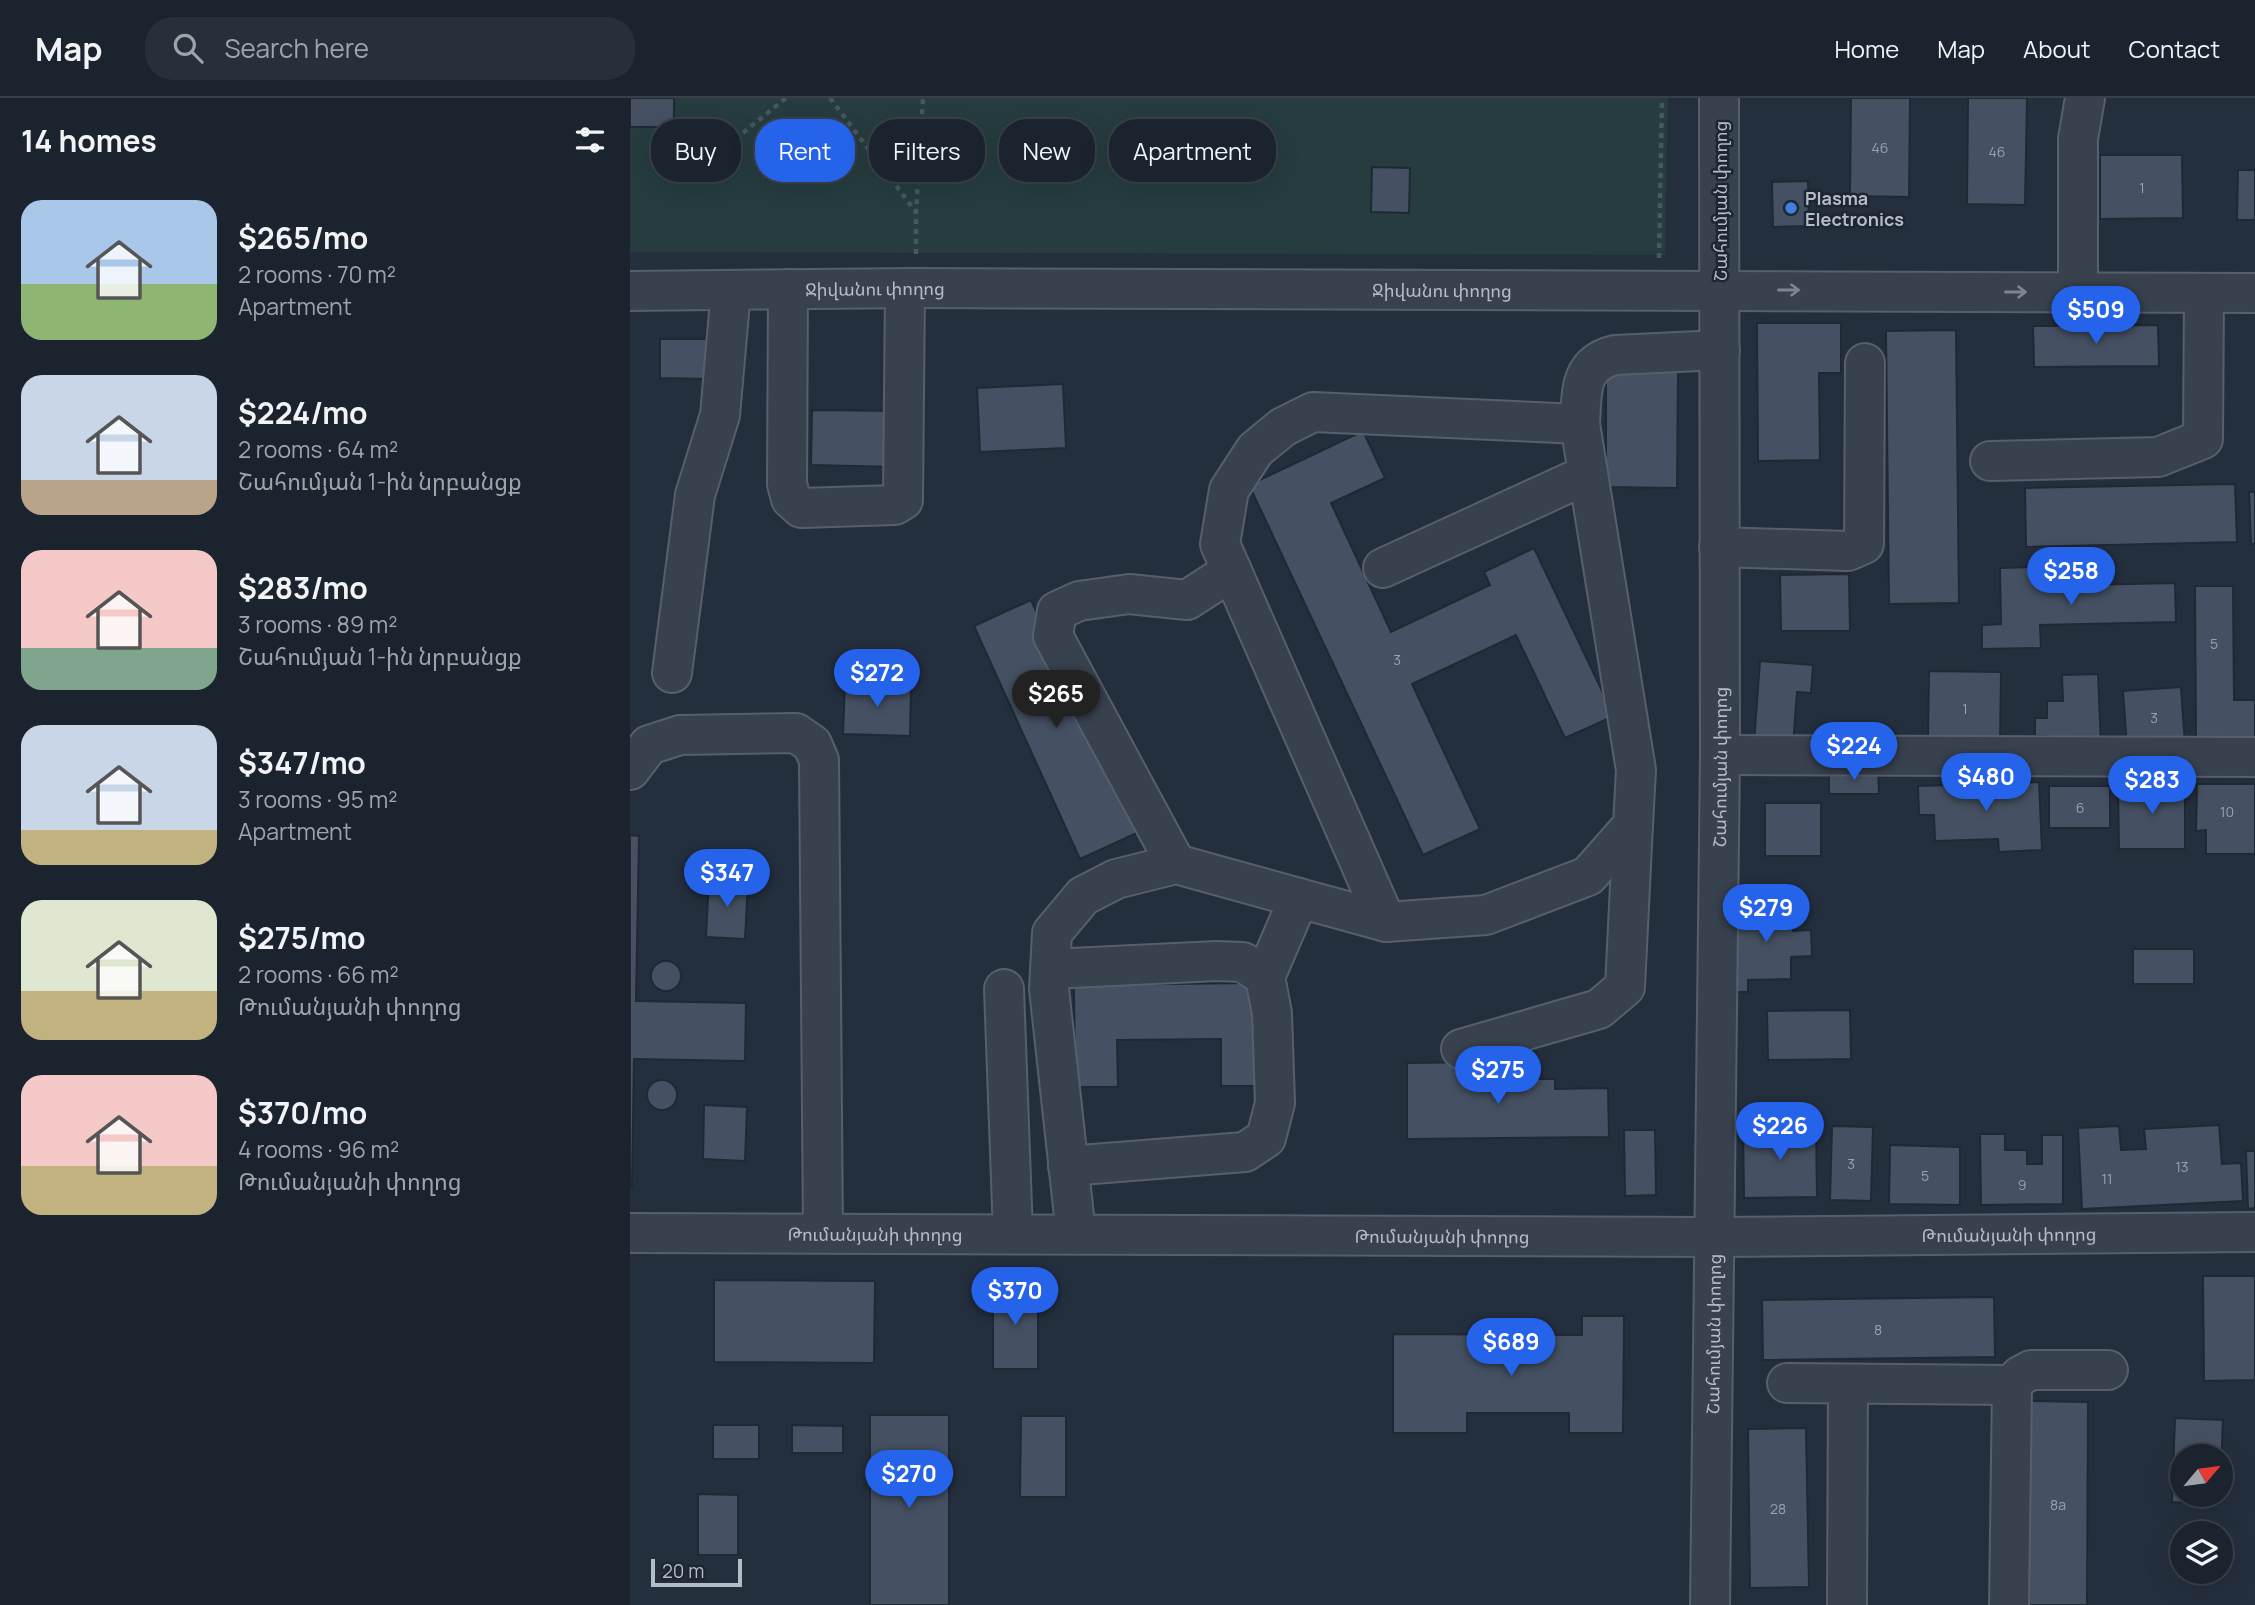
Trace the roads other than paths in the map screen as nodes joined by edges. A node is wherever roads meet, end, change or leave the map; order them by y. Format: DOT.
graph roads {
  1 [pos="1719,98"];
  2 [pos="2085,98"];
  3 [pos="910,288"];
  4 [pos="789,289"];
  5 [pos="731,290"];
  6 [pos="1721,290"];
  7 [pos="630,291"];
  8 [pos="2078,292"];
  9 [pos="2204,293"];
  10 [pos="2255,293"];
  11 [pos="1720,350"];
  12 [pos="1865,363"];
  13 [pos="1580,425"];
  14 [pos="1990,461"];
  15 [pos="1588,474"];
  16 [pos="1719,547"];
  17 [pos="1383,568"];
  18 [pos="1232,571"];
  19 [pos="672,673"];
  20 [pos="1720,755"];
  21 [pos="2255,757"];
  22 [pos="630,770"];
  23 [pos="1633,825"];
  24 [pos="1176,864"];
  25 [pos="1299,898"];
  26 [pos="1386,922"];
  27 [pos="1050,969"];
  28 [pos="1265,977"];
  29 [pos="1004,989"];
  30 [pos="1461,1049"];
  31 [pos="1068,1166"];
  32 [pos="2255,1232"];
  33 [pos="630,1233"];
  34 [pos="823,1233"];
  35 [pos="1013,1234"];
  36 [pos="1076,1234"];
  37 [pos="1714,1237"];
  38 [pos="2108,1370"];
  39 [pos="1787,1383"];
  40 [pos="1847,1385"];
  41 [pos="2012,1385"];
  42 [pos="1710,1605"];
  43 [pos="1847,1605"];
  44 [pos="2009,1605"];
  1 -- 6 [label="street, Շահումյան փողոց"];
  2 -- 8 [label="street"];
  3 -- 4 [label="street, Ջիվանու փողոց"];
  3 -- 4 [label="street"];
  3 -- 6 [label="street, Ջիվանու փողոց"];
  4 -- 5 [label="street, Ջիվանու փողոց"];
  5 -- 7 [label="street, Ջիվանու փողոց"];
  5 -- 19 [label="street"];
  6 -- 8 [label="street, Ջիվանու փողոց, one-way"];
  6 -- 11 [label="street, Շահումյան փողոց"];
  8 -- 9 [label="street, Ջիվանու փողոց"];
  9 -- 10 [label="street, Ջիվանու փողոց"];
  9 -- 14 [label="street"];
  11 -- 13 [label="street"];
  11 -- 16 [label="street, Շահումյան փողոց"];
  12 -- 16 [label="street"];
  13 -- 15 [label="street"];
  13 -- 18 [label="street"];
  15 -- 17 [label="street"];
  15 -- 23 [label="street"];
  16 -- 20 [label="street, Շահումյան փողոց"];
  18 -- 24 [label="street"];
  18 -- 26 [label="street"];
  20 -- 21 [label="street"];
  20 -- 37 [label="street, Շահումյան փողոց"];
  22 -- 34 [label="street"];
  23 -- 26 [label="street"];
  23 -- 30 [label="street"];
  24 -- 25 [label="street"];
  24 -- 27 [label="street"];
  25 -- 26 [label="street"];
  25 -- 28 [label="street"];
  27 -- 28 [label="street"];
  27 -- 31 [label="street"];
  28 -- 31 [label="street"];
  29 -- 35 [label="street"];
  31 -- 36 [label="street"];
  32 -- 37 [label="street, Թումանյանի փողոց"];
  33 -- 34 [label="street, Թումանյանի փողոց"];
  34 -- 35 [label="street, Թումանյանի փողոց"];
  35 -- 36 [label="street, Թումանյանի փողոց"];
  36 -- 37 [label="street, Թումանյանի փողոց"];
  37 -- 42 [label="street, Շահումյան փողոց"];
  38 -- 41 [label="street"];
  39 -- 40 [label="street"];
  40 -- 41 [label="street"];
  40 -- 43 [label="street"];
  41 -- 44 [label="street"];
}
